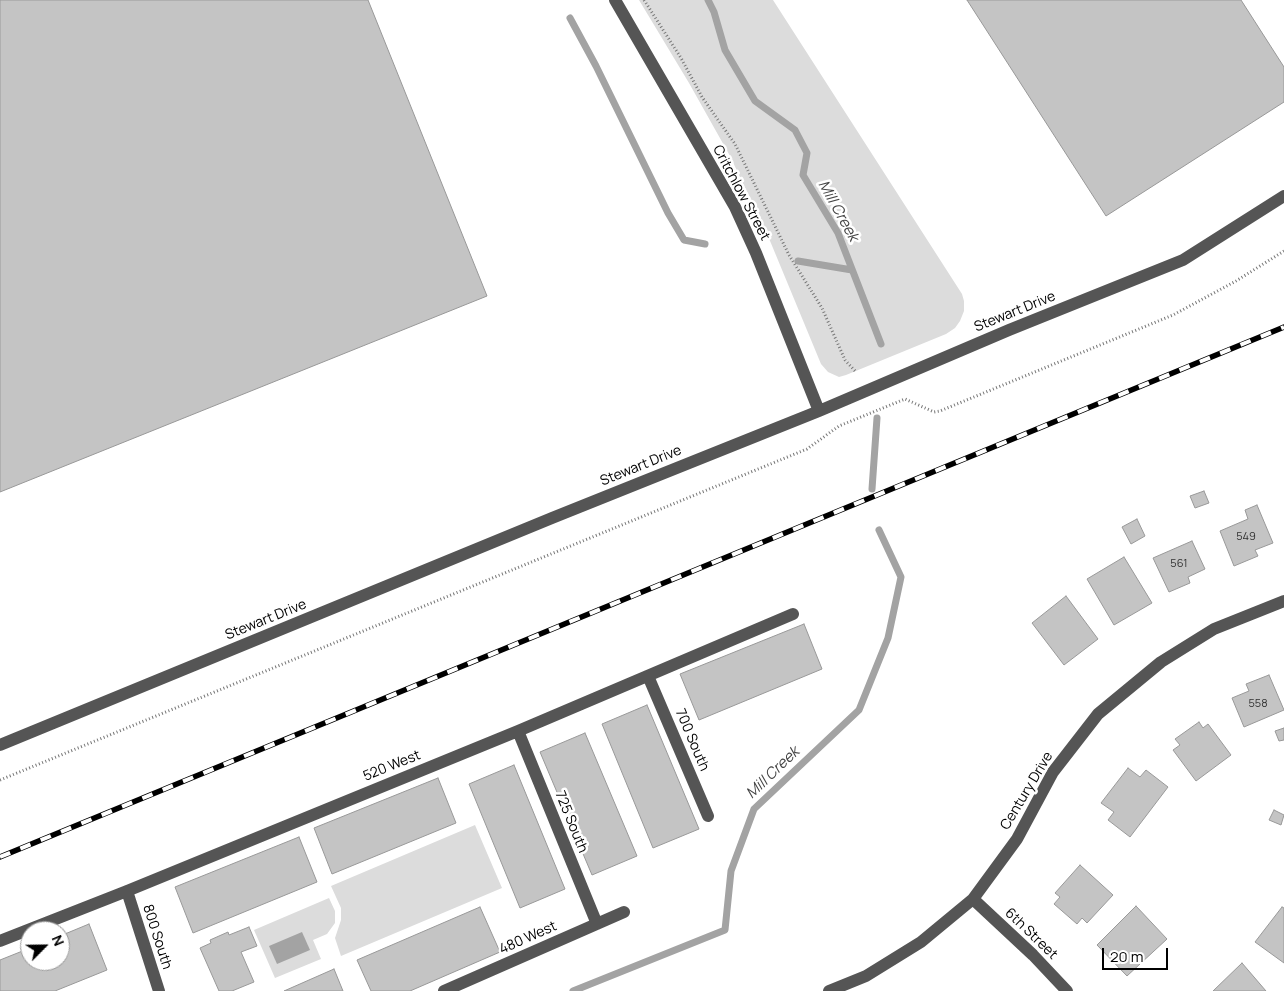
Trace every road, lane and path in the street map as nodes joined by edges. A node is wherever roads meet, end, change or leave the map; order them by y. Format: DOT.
graph roads {
  1 [pos="615,0"];
  2 [pos="644,0"];
  3 [pos="1284,196"];
  4 [pos="1284,251"];
  5 [pos="856,372"];
  6 [pos="820,411"];
  7 [pos="1284,601"];
  8 [pos="793,614"];
  9 [pos="648,676"];
  10 [pos="518,730"];
  11 [pos="0,745"];
  12 [pos="0,780"];
  13 [pos="708,816"];
  14 [pos="127,892"];
  15 [pos="973,899"];
  16 [pos="624,912"];
  17 [pos="597,924"];
  18 [pos="0,942"];
  19 [pos="159,991"];
  20 [pos="444,991"];
  21 [pos="829,991"];
  22 [pos="1067,991"];
  1 -- 6 [label="street, Critchlow Street"];
  2 -- 5 [label="path"];
  3 -- 6 [label="street, Stewart Drive"];
  4 -- 12 [label="path"];
  6 -- 11 [label="street, Stewart Drive"];
  7 -- 15 [label="street, Century Drive"];
  8 -- 9 [label="street, 520 West"];
  9 -- 10 [label="street, 520 West"];
  9 -- 13 [label="street, 700 South"];
  10 -- 14 [label="street, 520 West"];
  10 -- 17 [label="street, 725 South"];
  14 -- 18 [label="street, 520 West"];
  14 -- 19 [label="street, 800 South"];
  15 -- 21 [label="street, Century Drive"];
  15 -- 22 [label="street, 6th Street"];
  16 -- 17 [label="street, 480 West"];
  17 -- 20 [label="street, 480 West"];
}
